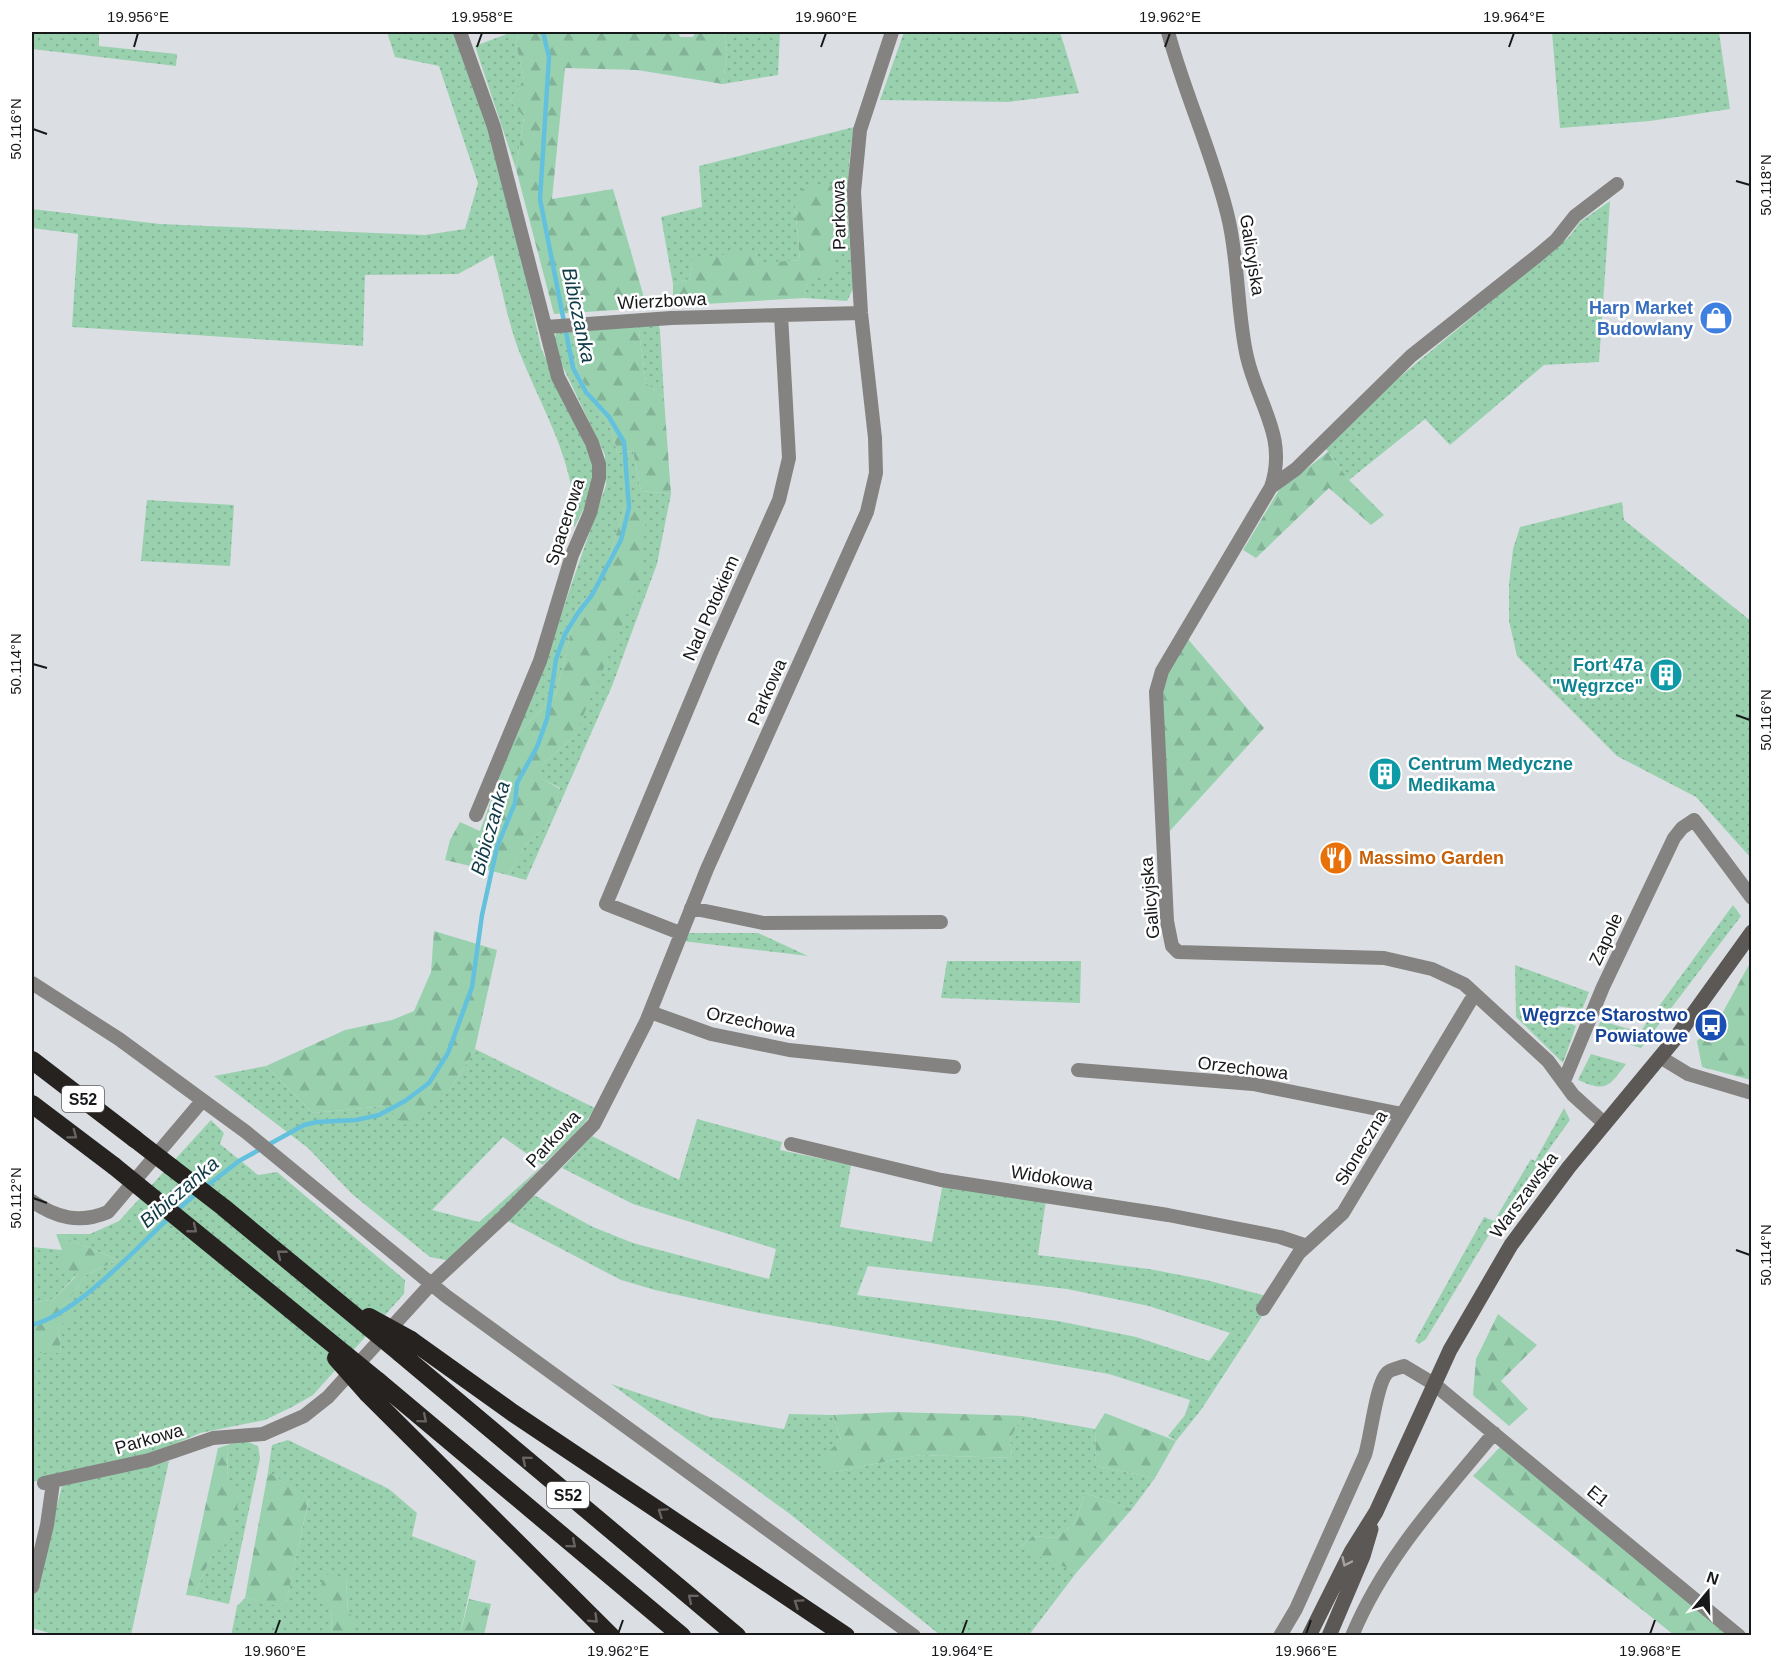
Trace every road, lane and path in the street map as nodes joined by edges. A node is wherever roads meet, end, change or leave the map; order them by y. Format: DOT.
graph roads {
  1 [pos="460,32"];
  2 [pos="892,32"];
  3 [pos="1168,32"];
  4 [pos="1617,184"];
  5 [pos="861,314"];
  6 [pos="781,315"];
  7 [pos="550,327"];
  8 [pos="1271,487"];
  9 [pos="476,815"];
  10 [pos="1752,898"];
  11 [pos="691,908"];
  12 [pos="941,922"];
  13 [pos="680,933"];
  14 [pos="1749,935"];
  15 [pos="32,983"];
  16 [pos="1474,995"];
  17 [pos="650,1012"];
  18 [pos="1660,1057"];
  19 [pos="32,1060"];
  20 [pos="954,1067"];
  21 [pos="1078,1070"];
  22 [pos="1564,1082"];
  23 [pos="1752,1094"];
  24 [pos="202,1101"];
  25 [pos="32,1104"];
  26 [pos="1402,1114"];
  27 [pos="1604,1123"];
  28 [pos="791,1144"];
  29 [pos="32,1201"];
  30 [pos="1307,1246"];
  31 [pos="432,1283"];
  32 [pos="1263,1309"];
  33 [pos="405,1347"];
  34 [pos="1434,1384"];
  35 [pos="372,1387"];
  36 [pos="1494,1433"];
  37 [pos="1376,1512"];
  38 [pos="32,1587"];
  39 [pos="611,1635"];
  40 [pos="682,1635"];
  41 [pos="737,1635"];
  42 [pos="846,1635"];
  43 [pos="914,1635"];
  44 [pos="1280,1635"];
  45 [pos="1309,1635"];
  46 [pos="1329,1635"];
  47 [pos="1352,1635"];
  48 [pos="1739,1635"];
  1 -- 7 [label="street, Spacerowa"];
  2 -- 5 [label="street, Parkowa"];
  3 -- 8 [label="street, Galicyjska"];
  4 -- 8 [label="street, Galicyjska"];
  5 -- 6 [label="street"];
  5 -- 11 [label="street, Parkowa"];
  6 -- 7 [label="street, Wierzbowa"];
  6 -- 13 [label="street, Nad Potokiem"];
  7 -- 9 [label="street, Spacerowa"];
  8 -- 16 [label="street, Galicyjska"];
  10 -- 22 [label="street, Zapole"];
  11 -- 12 [label="street"];
  11 -- 13 [label="street, Parkowa"];
  13 -- 17 [label="street, Parkowa"];
  14 -- 18 [label="main road, Warszawska"];
  15 -- 24 [label="street"];
  16 -- 22 [label="street, Galicyjska"];
  16 -- 26 [label="street, Słoneczna"];
  17 -- 20 [label="street, Orzechowa"];
  17 -- 31 [label="street, Parkowa"];
  18 -- 23 [label="street"];
  18 -- 27 [label="main road, Warszawska"];
  33 -- 19 [label="highway, S52, one-way, bridge"];
  21 -- 26 [label="street, Orzechowa"];
  22 -- 27 [label="street, Galicyjska"];
  24 -- 29 [label="street"];
  24 -- 31 [label="street"];
  25 -- 35 [label="highway, S52, one-way, bridge"];
  26 -- 30 [label="street, Słoneczna"];
  27 -- 34 [label="main road, Warszawska"];
  28 -- 30 [label="street, Widokowa"];
  30 -- 32 [label="street, Słoneczna"];
  31 -- 38 [label="street, Parkowa"];
  31 -- 43 [label="street"];
  41 -- 33 [label="highway, S52, one-way"];
  42 -- 33 [label="highway, one-way"];
  34 -- 36 [label="street, E1"];
  34 -- 37 [label="main road, Warszawska"];
  34 -- 44 [label="street, E1"];
  35 -- 39 [label="highway, one-way"];
  35 -- 40 [label="highway, S52, one-way"];
  36 -- 47 [label="street"];
  36 -- 48 [label="street, E1"];
  37 -- 45 [label="main road, Warszawska, one-way"];
  37 -- 46 [label="main road, Warszawska"];
}
